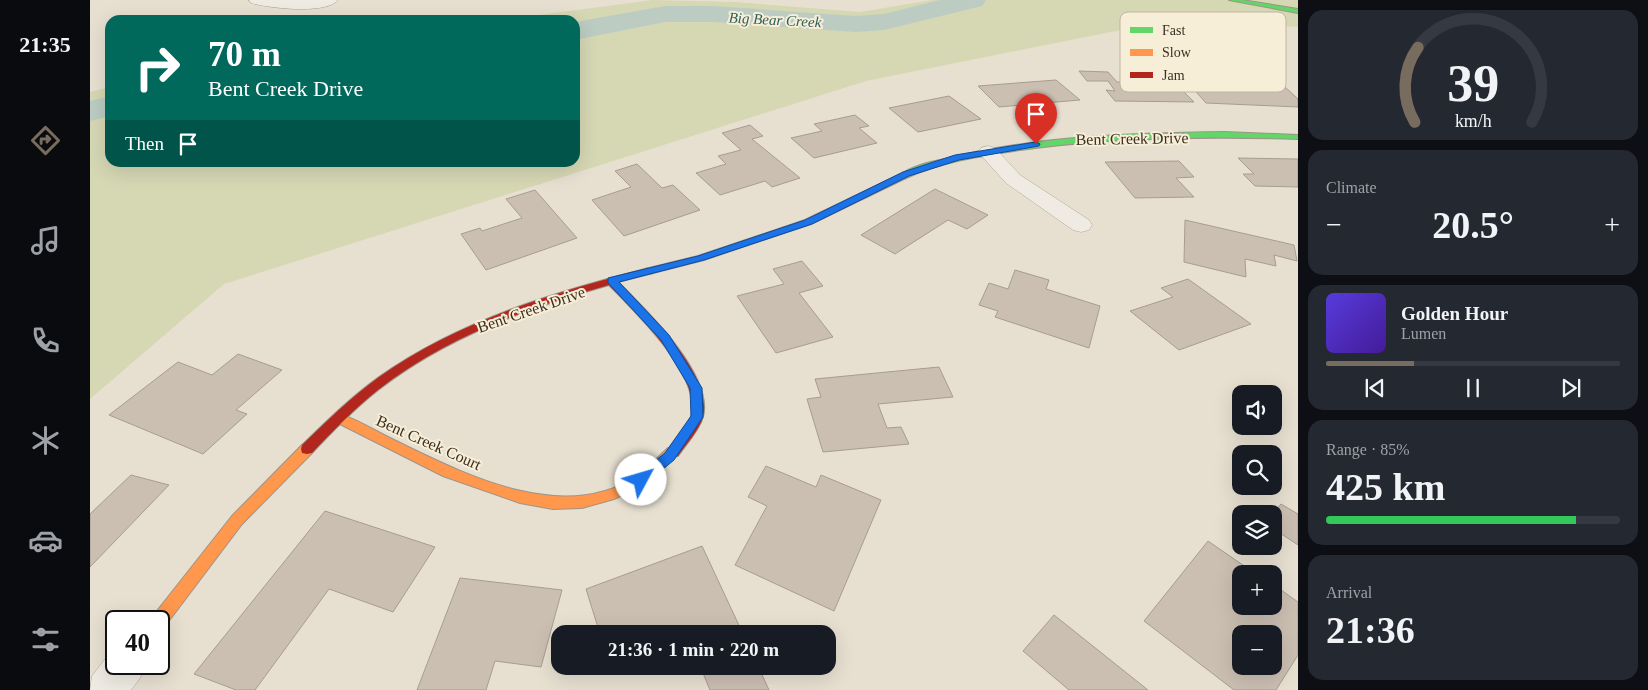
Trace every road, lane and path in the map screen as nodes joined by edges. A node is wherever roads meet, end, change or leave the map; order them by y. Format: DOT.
graph roads {
  1 [pos="256,0"];
  2 [pos="331,0"];
  3 [pos="1232,0"];
  4 [pos="1298,11"];
  5 [pos="1298,137"];
  6 [pos="988,152"];
  7 [pos="1081,225"];
  8 [pos="611,281"];
  9 [pos="338,418"];
  10 [pos="167,610"];
  11 [pos="118,675"];
  12 [pos="106,690"];
  1 -- 2 [label="street"];
  3 -- 4 [label="street"];
  5 -- 6 [label="street, Bent Creek Drive"];
  6 -- 7 [label="street"];
  6 -- 8 [label="street, Bent Creek Drive"];
  8 -- 9 [label="street, Bent Creek Drive"];
  8 -- 9 [label="street, Bent Creek Court"];
  9 -- 10 [label="street, Bent Creek Drive"];
  11 -- 12 [label="street"];
}
